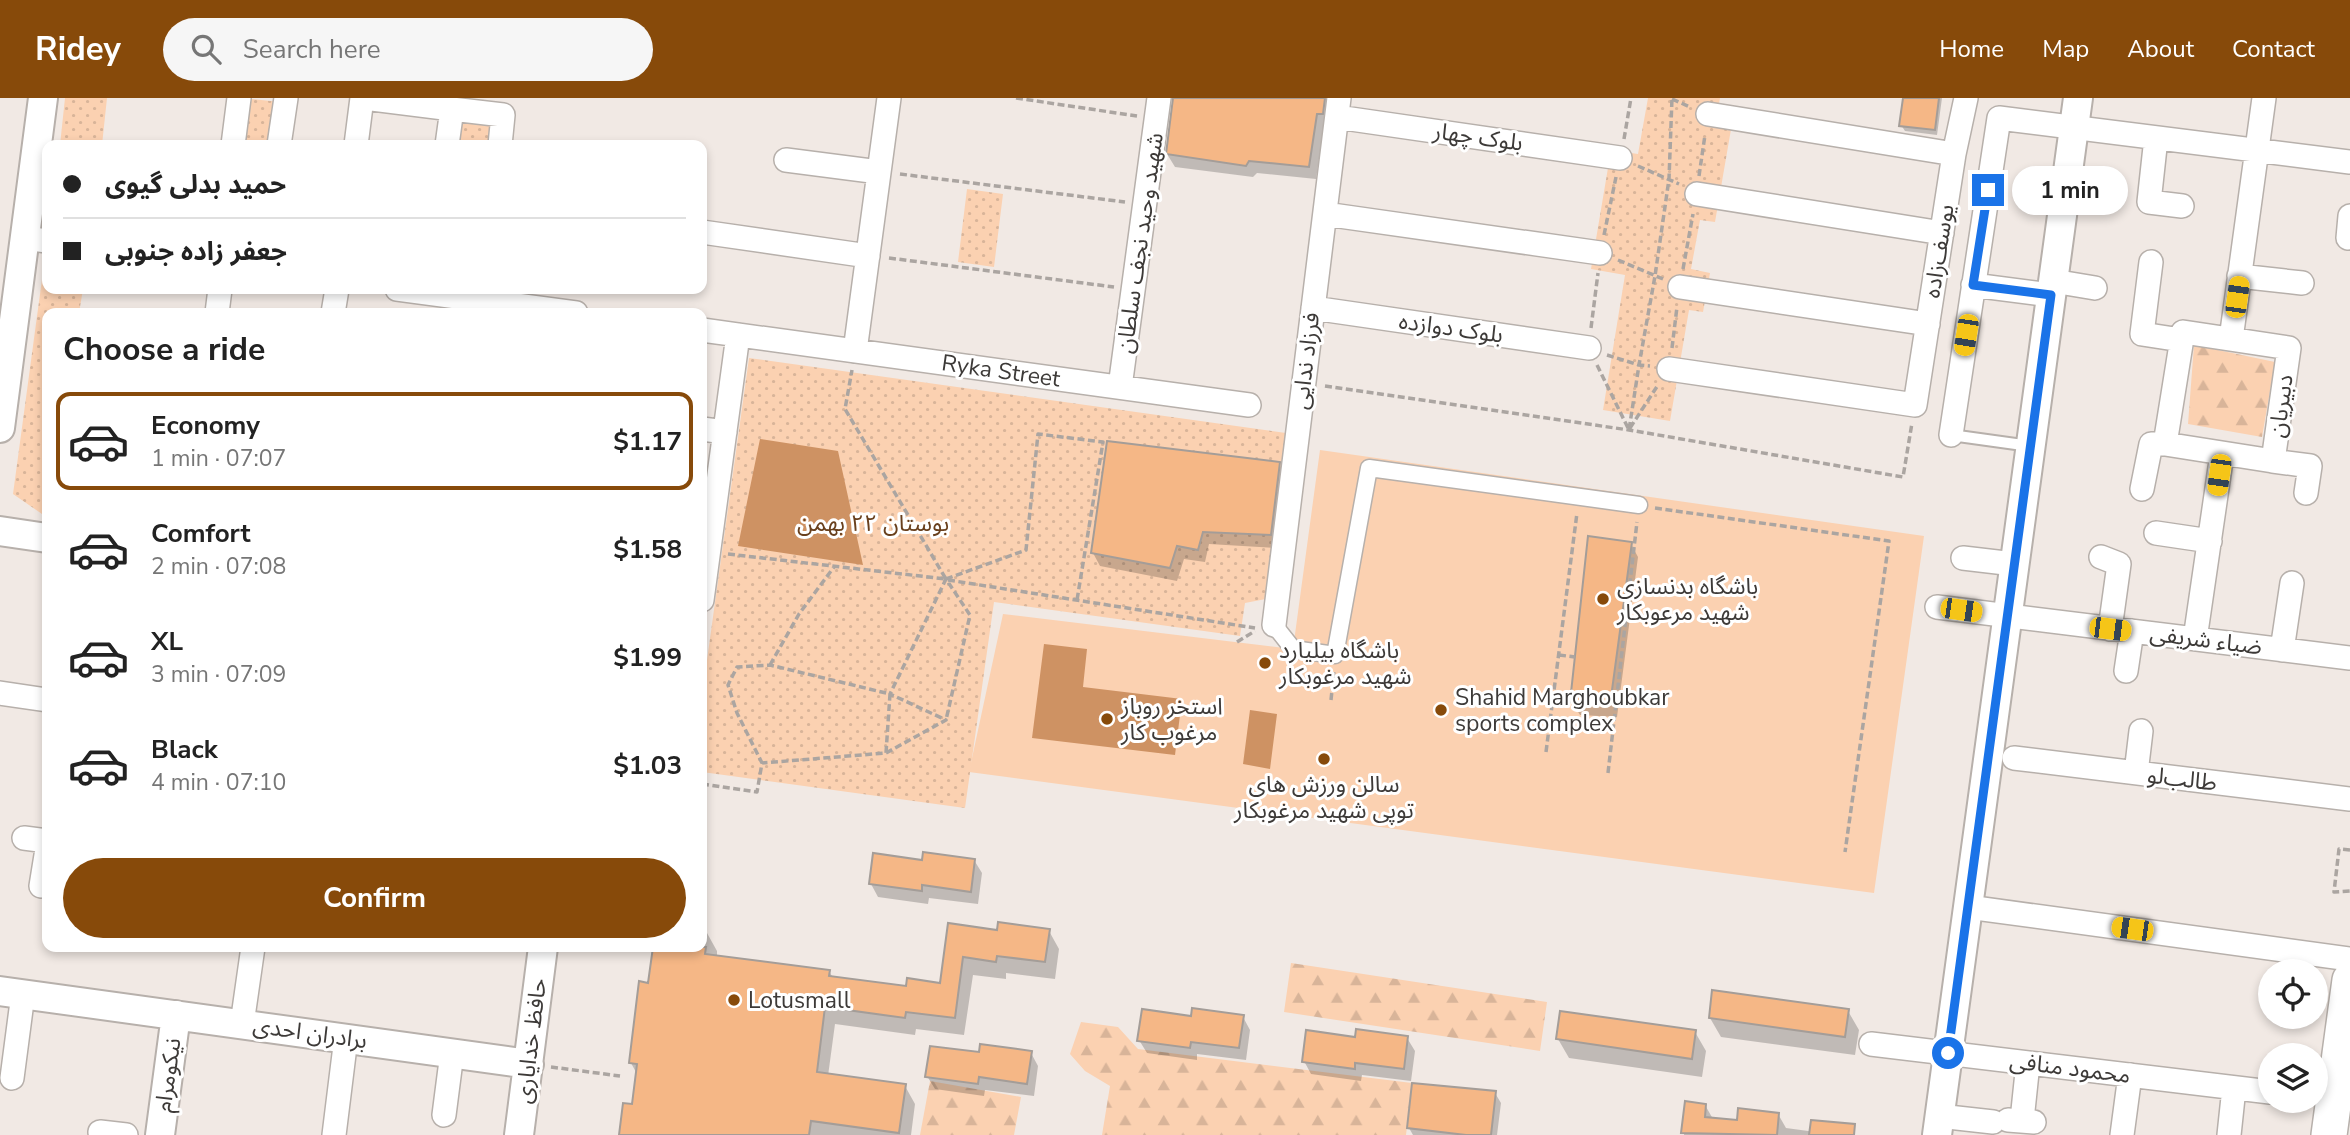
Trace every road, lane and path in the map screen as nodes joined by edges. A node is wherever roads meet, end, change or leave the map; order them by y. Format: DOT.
graph roads {
  1 [pos="44,98"];
  2 [pos="239,98"];
  3 [pos="286,98"];
  4 [pos="363,98"];
  5 [pos="889,98"];
  6 [pos="1016,98"];
  7 [pos="1631,98"];
  8 [pos="1672,98"];
  9 [pos="1966,98"];
  10 [pos="2078,98"];
  11 [pos="2264,98"];
  12 [pos="1338,107"];
  13 [pos="1158,108"];
  14 [pos="452,109"];
  15 [pos="1708,114"];
  16 [pos="2074,127"];
  17 [pos="2156,138"];
  18 [pos="234,140"];
  19 [pos="280,140"];
  20 [pos="357,140"];
  21 [pos="448,140"];
  22 [pos="500,140"];
  23 [pos="2257,150"];
  24 [pos="1954,154"];
  25 [pos="1620,158"];
  26 [pos="786,160"];
  27 [pos="2350,162"];
  28 [pos="879,172"];
  29 [pos="1669,178"];
  30 [pos="1697,194"];
  31 [pos="1145,204"];
  32 [pos="2182,206"];
  33 [pos="1325,214"];
  34 [pos="707,233"];
  35 [pos="1942,233"];
  36 [pos="36,239"];
  37 [pos="1600,253"];
  38 [pos="868,256"];
  39 [pos="2151,262"];
  40 [pos="1655,276"];
  41 [pos="2239,276"];
  42 [pos="2302,283"];
  43 [pos="1973,285"];
  44 [pos="1680,287"];
  45 [pos="2052,288"];
  46 [pos="2095,288"];
  47 [pos="1133,289"];
  48 [pos="440,294"];
  49 [pos="508,302"];
  50 [pos="545,308"];
  51 [pos="1313,308"];
  52 [pos="1927,324"];
  53 [pos="707,331"];
  54 [pos="738,335"];
  55 [pos="2231,339"];
  56 [pos="2181,340"];
  57 [pos="1589,348"];
  58 [pos="855,351"];
  59 [pos="1639,365"];
  60 [pos="1669,369"];
  61 [pos="1120,387"];
  62 [pos="1249,405"];
  63 [pos="1915,405"];
  64 [pos="1300,413"];
  65 [pos="0,428"];
  66 [pos="707,430"];
  67 [pos="1629,430"];
  68 [pos="725,432"];
  69 [pos="1951,435"];
  70 [pos="0,439"];
  71 [pos="2165,444"];
  72 [pos="2030,446"];
  73 [pos="2222,454"];
  74 [pos="2273,461"];
  75 [pos="2141,489"];
  76 [pos="2306,493"];
  77 [pos="1579,497"];
  78 [pos="1639,505"];
  79 [pos="707,521"];
  80 [pos="0,531"];
  81 [pos="2156,533"];
  82 [pos="42,536"];
  83 [pos="2210,541"];
  84 [pos="709,551"];
  85 [pos="2101,557"];
  86 [pos="1963,558"];
  87 [pos="2014,564"];
  88 [pos="707,565"];
  89 [pos="834,567"];
  90 [pos="946,579"];
  91 [pos="2292,583"];
  92 [pos="1077,600"];
  93 [pos="1937,607"];
  94 [pos="2007,616"];
  95 [pos="1274,625"];
  96 [pos="2121,630"];
  97 [pos="2195,639"];
  98 [pos="1237,642"];
  99 [pos="2282,650"];
  100 [pos="1335,654"];
  101 [pos="1559,655"];
  102 [pos="1575,657"];
  103 [pos="2350,658"];
  104 [pos="770,665"];
  105 [pos="2126,671"];
  106 [pos="0,693"];
  107 [pos="890,694"];
  108 [pos="42,699"];
  109 [pos="1331,700"];
  110 [pos="946,720"];
  111 [pos="2140,731"];
  112 [pos="1546,752"];
  113 [pos="886,753"];
  114 [pos="2014,758"];
  115 [pos="762,763"];
  116 [pos="1608,773"];
  117 [pos="2136,773"];
  118 [pos="707,785"];
  119 [pos="2350,799"];
  120 [pos="24,838"];
  121 [pos="42,841"];
  122 [pos="2350,850"];
  123 [pos="1845,852"];
  124 [pos="42,880"];
  125 [pos="41,886"];
  126 [pos="2350,891"];
  127 [pos="1968,907"];
  128 [pos="252,952"];
  129 [pos="543,952"];
  130 [pos="2350,959"];
  131 [pos="2350,980"];
  132 [pos="11,992"];
  133 [pos="176,1015"];
  134 [pos="242,1024"];
  135 [pos="346,1038"];
  136 [pos="1871,1044"];
  137 [pos="452,1053"];
  138 [pos="1948,1053"];
  139 [pos="2028,1063"];
  140 [pos="528,1064"];
  141 [pos="2130,1075"];
  142 [pos="620,1076"];
  143 [pos="12,1078"];
  144 [pos="2234,1088"];
  145 [pos="2258,1091"];
  146 [pos="444,1115"];
  147 [pos="1938,1126"];
  148 [pos="100,1132"];
  149 [pos="126,1135"];
  150 [pos="160,1135"];
  151 [pos="334,1135"];
  152 [pos="519,1135"];
  153 [pos="2122,1135"];
  154 [pos="2229,1135"];
  155 [pos="2329,1135"];
  1 -- 36 [label="street"];
  1 -- 70 [label="lane"];
  2 -- 18 [label="street"];
  3 -- 19 [label="street"];
  4 -- 14 [label="street"];
  4 -- 20 [label="street"];
  5 -- 28 [label="street"];
  6 -- 13 [label="path"];
  7 -- 25 [label="path"];
  8 -- 29 [label="path"];
  9 -- 24 [label="street, یوسف‌زاده"];
  10 -- 16 [label="street"];
  11 -- 23 [label="street"];
  12 -- 25 [label="street, بلوک چهار"];
  12 -- 33 [label="street, فرزاد ندایی"];
  13 -- 31 [label="street, شهید وحید نجف سلطان"];
  14 -- 21 [label="street"];
  14 -- 22 [label="street"];
  15 -- 24 [label="street"];
  15 -- 30 [label="path"];
  16 -- 17 [label="street"];
  16 -- 43 [label="street"];
  16 -- 45 [label="street"];
  17 -- 23 [label="street"];
  17 -- 32 [label="street"];
  23 -- 27 [label="street"];
  23 -- 41 [label="street"];
  24 -- 35 [label="street, یوسف‌زاده"];
  25 -- 29 [label="path"];
  25 -- 37 [label="path"];
  26 -- 28 [label="street"];
  28 -- 31 [label="path"];
  28 -- 38 [label="street"];
  29 -- 30 [label="path"];
  29 -- 40 [label="path"];
  30 -- 35 [label="street"];
  30 -- 44 [label="path"];
  31 -- 47 [label="street, شهید وحید نجف سلطان"];
  33 -- 37 [label="street"];
  33 -- 51 [label="street, فرزاد ندایی"];
  34 -- 38 [label="street"];
  35 -- 52 [label="street, یوسف‌زاده"];
  36 -- 65 [label="street"];
  37 -- 40 [label="path"];
  37 -- 57 [label="path"];
  38 -- 47 [label="path"];
  38 -- 58 [label="street"];
  39 -- 56 [label="street"];
  40 -- 44 [label="path"];
  40 -- 59 [label="path"];
  41 -- 42 [label="street"];
  41 -- 55 [label="street"];
  43 -- 45 [label="street"];
  43 -- 69 [label="street"];
  44 -- 52 [label="street"];
  44 -- 60 [label="path"];
  45 -- 46 [label="street"];
  45 -- 72 [label="street"];
  47 -- 61 [label="street, شهید وحید نجف سلطان"];
  48 -- 49 [label="street"];
  49 -- 50 [label="street"];
  51 -- 57 [label="street, بلوک دوازده"];
  51 -- 64 [label="street, فرزاد ندایی"];
  52 -- 63 [label="street, یوسف‌زاده"];
  53 -- 54 [label="street, Ryka Street"];
  54 -- 58 [label="street, Ryka Street"];
  54 -- 68 [label="street"];
  55 -- 56 [label="street, دبیریان"];
  55 -- 74 [label="street, دبیریان"];
  56 -- 71 [label="street"];
  57 -- 59 [label="path"];
  57 -- 67 [label="path"];
  58 -- 61 [label="street, Ryka Street"];
  58 -- 90 [label="path"];
  59 -- 60 [label="path"];
  59 -- 67 [label="path"];
  60 -- 63 [label="street"];
  60 -- 67 [label="path"];
  61 -- 62 [label="street, Ryka Street"];
  63 -- 67 [label="path"];
  64 -- 67 [label="path"];
  64 -- 95 [label="street, فرزاد ندایی"];
  66 -- 68 [label="street"];
  68 -- 79 [label="street"];
  69 -- 72 [label="lane"];
  71 -- 73 [label="street, دبیریان"];
  71 -- 75 [label="street"];
  72 -- 87 [label="street"];
  73 -- 74 [label="street, دبیریان"];
  73 -- 83 [label="street"];
  74 -- 76 [label="street"];
  77 -- 78 [label="street"];
  77 -- 100 [label="street"];
  77 -- 101 [label="path"];
  78 -- 116 [label="path"];
  78 -- 123 [label="path"];
  79 -- 84 [label="street"];
  80 -- 82 [label="street"];
  81 -- 83 [label="street"];
  83 -- 97 [label="street"];
  84 -- 88 [label="street"];
  84 -- 89 [label="path"];
  85 -- 96 [label="street"];
  86 -- 87 [label="street"];
  87 -- 94 [label="street"];
  89 -- 90 [label="path"];
  89 -- 104 [label="path"];
  90 -- 92 [label="path"];
  90 -- 92 [label="path"];
  90 -- 107 [label="path"];
  90 -- 110 [label="path"];
  91 -- 99 [label="street"];
  92 -- 98 [label="path"];
  93 -- 94 [label="street, ضیاء شریفی"];
  94 -- 96 [label="street, ضیاء شریفی"];
  94 -- 127 [label="street"];
  95 -- 100 [label="street"];
  96 -- 97 [label="street, ضیاء شریفی"];
  96 -- 105 [label="street"];
  97 -- 99 [label="street, ضیاء شریفی"];
  99 -- 103 [label="street, ضیاء شریفی"];
  100 -- 109 [label="path"];
  101 -- 102 [label="path"];
  101 -- 112 [label="path"];
  104 -- 107 [label="path"];
  104 -- 115 [label="path"];
  106 -- 108 [label="street"];
  107 -- 110 [label="path"];
  107 -- 113 [label="path"];
  110 -- 113 [label="path"];
  111 -- 117 [label="street"];
  113 -- 115 [label="path"];
  114 -- 117 [label="street, طالب‌لو"];
  115 -- 118 [label="path"];
  117 -- 119 [label="street, طالب‌لو"];
  120 -- 121 [label="street"];
  122 -- 126 [label="path"];
  124 -- 125 [label="street"];
  127 -- 130 [label="street"];
  127 -- 138 [label="street"];
  128 -- 134 [label="street"];
  129 -- 140 [label="street, حافظ خدایاری"];
  131 -- 155 [label="main road"];
  132 -- 133 [label="street, برادران احدی"];
  132 -- 143 [label="street"];
  133 -- 134 [label="street, برادران احدی"];
  133 -- 150 [label="street, نیکومرام"];
  134 -- 135 [label="street, برادران احدی"];
  135 -- 137 [label="street, برادران احدی"];
  135 -- 151 [label="street"];
  136 -- 138 [label="street, محمود منافی"];
  137 -- 140 [label="street, برادران احدی"];
  137 -- 146 [label="street"];
  138 -- 139 [label="street, محمود منافی"];
  138 -- 147 [label="street"];
  139 -- 141 [label="street, محمود منافی"];
  139 -- 147 [label="street"];
  140 -- 142 [label="path"];
  140 -- 152 [label="street, حافظ خدایاری"];
  141 -- 144 [label="street, محمود منافی"];
  141 -- 153 [label="street"];
  144 -- 145 [label="street, محمود منافی"];
  144 -- 154 [label="street"];
  148 -- 149 [label="street"];
}
